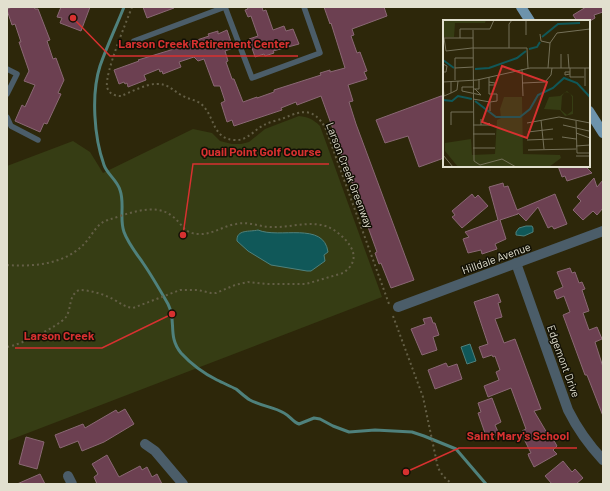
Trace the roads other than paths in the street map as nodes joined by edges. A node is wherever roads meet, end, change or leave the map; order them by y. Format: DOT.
graph roads {
  1 [pos="225,7"];
  2 [pos="304,7"];
  3 [pos="521,7"];
  4 [pos="529,20"];
  5 [pos="134,41"];
  6 [pos="7,68"];
  7 [pos="7,94"];
  8 [pos="590,113"];
  9 [pos="7,117"];
  10 [pos="603,133"];
  11 [pos="38,140"];
  12 [pos="603,232"];
  13 [pos="516,263"];
  14 [pos="398,307"];
  15 [pos="145,444"];
  16 [pos="603,460"];
  17 [pos="183,484"];
  1 -- 2 [label="lane"];
  1 -- 5 [label="lane"];
  3 -- 4 [label="main road"];
  6 -- 7 [label="lane"];
  8 -- 10 [label="main road"];
  9 -- 11 [label="lane"];
  12 -- 13 [label="street, Hilldale Avenue"];
  13 -- 14 [label="street, Hilldale Avenue"];
  13 -- 16 [label="street, Edgemont Drive"];
  15 -- 17 [label="street"];
}
